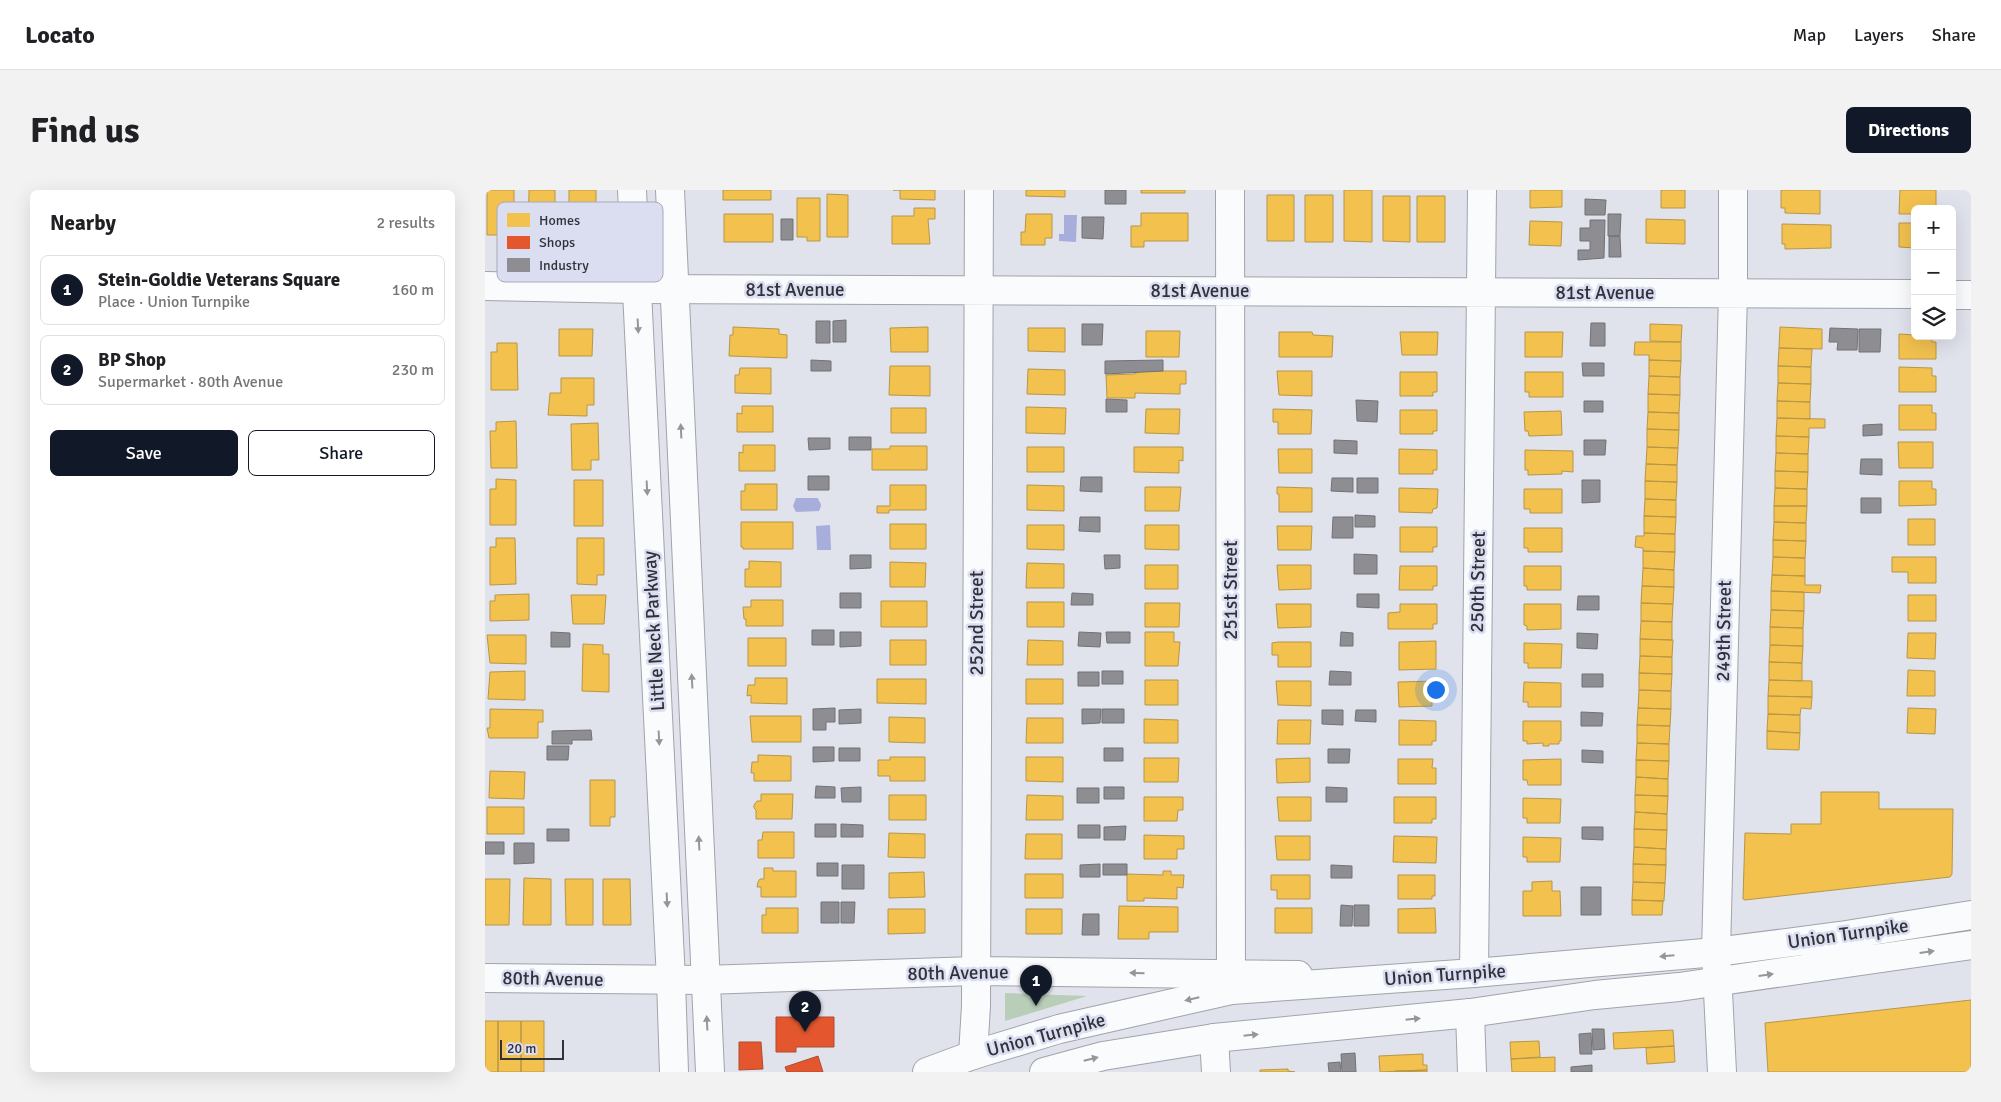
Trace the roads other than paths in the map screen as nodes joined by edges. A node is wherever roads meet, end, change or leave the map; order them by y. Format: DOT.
graph roads {
  1 [pos="670,190"];
  2 [pos="979,190"];
  3 [pos="1230,190"];
  4 [pos="1482,190"];
  5 [pos="1733,190"];
  6 [pos="637,282"];
  7 [pos="485,286"];
  8 [pos="675,289"];
  9 [pos="637,290"];
  10 [pos="979,290"];
  11 [pos="1230,291"];
  12 [pos="1482,292"];
  13 [pos="1733,293"];
  14 [pos="1911,294"];
  15 [pos="1956,294"];
  16 [pos="1971,295"];
  17 [pos="1971,915"];
  18 [pos="1971,946"];
  19 [pos="1716,952"];
  20 [pos="975,971"];
  21 [pos="1474,973"];
  22 [pos="485,978"];
  23 [pos="671,980"];
  24 [pos="705,980"];
  25 [pos="1231,982"];
  26 [pos="1717,982"];
  27 [pos="1469,1013"];
  28 [pos="1214,1038"];
  29 [pos="973,1055"];
  30 [pos="674,1072"];
  31 [pos="710,1072"];
  32 [pos="927,1072"];
  33 [pos="1044,1072"];
  34 [pos="1216,1072"];
  35 [pos="1472,1072"];
  36 [pos="1722,1072"];
  1 -- 8 [label="street, Little Neck Parkway"];
  2 -- 10 [label="street, 252nd Street"];
  3 -- 11 [label="street, 251st Street"];
  4 -- 12 [label="street, 250th Street"];
  5 -- 13 [label="street, 249th Street"];
  6 -- 9 [label="street, Little Neck Parkway"];
  7 -- 9 [label="street, 81st Avenue"];
  8 -- 9 [label="street, 81st Avenue"];
  8 -- 10 [label="street, 81st Avenue"];
  24 -- 8 [label="street, Little Neck Parkway, one-way"];
  9 -- 23 [label="street, Little Neck Parkway, one-way"];
  10 -- 11 [label="street, 81st Avenue"];
  10 -- 20 [label="street, 252nd Street"];
  11 -- 12 [label="street, 81st Avenue"];
  11 -- 25 [label="street, 251st Street"];
  12 -- 13 [label="street, 81st Avenue"];
  12 -- 21 [label="street, 250th Street"];
  13 -- 14 [label="street, 81st Avenue"];
  13 -- 19 [label="street, 249th Street"];
  15 -- 16 [label="street"];
  17 -- 19 [label="street, Union Turnpike"];
  26 -- 18 [label="street, Union Turnpike, one-way"];
  19 -- 21 [label="street, Union Turnpike, one-way"];
  19 -- 26 [label="street, 249th Street"];
  20 -- 24 [label="street, 80th Avenue"];
  25 -- 20 [label="street, 80th Avenue, one-way"];
  20 -- 29 [label="street, 252nd Street"];
  21 -- 25 [label="street, Union Turnpike"];
  22 -- 23 [label="street, 80th Avenue"];
  23 -- 24 [label="street, 80th Avenue"];
  23 -- 30 [label="street, Little Neck Parkway"];
  31 -- 24 [label="street, Little Neck Parkway, one-way"];
  25 -- 29 [label="street, Union Turnpike, one-way"];
  26 -- 27 [label="street, Union Turnpike"];
  26 -- 36 [label="street, 249th Street"];
  28 -- 27 [label="street, Union Turnpike, one-way"];
  27 -- 35 [label="street"];
  33 -- 28 [label="street, Union Turnpike, one-way"];
  28 -- 34 [label="street"];
  29 -- 32 [label="street, Union Turnpike"];
}
